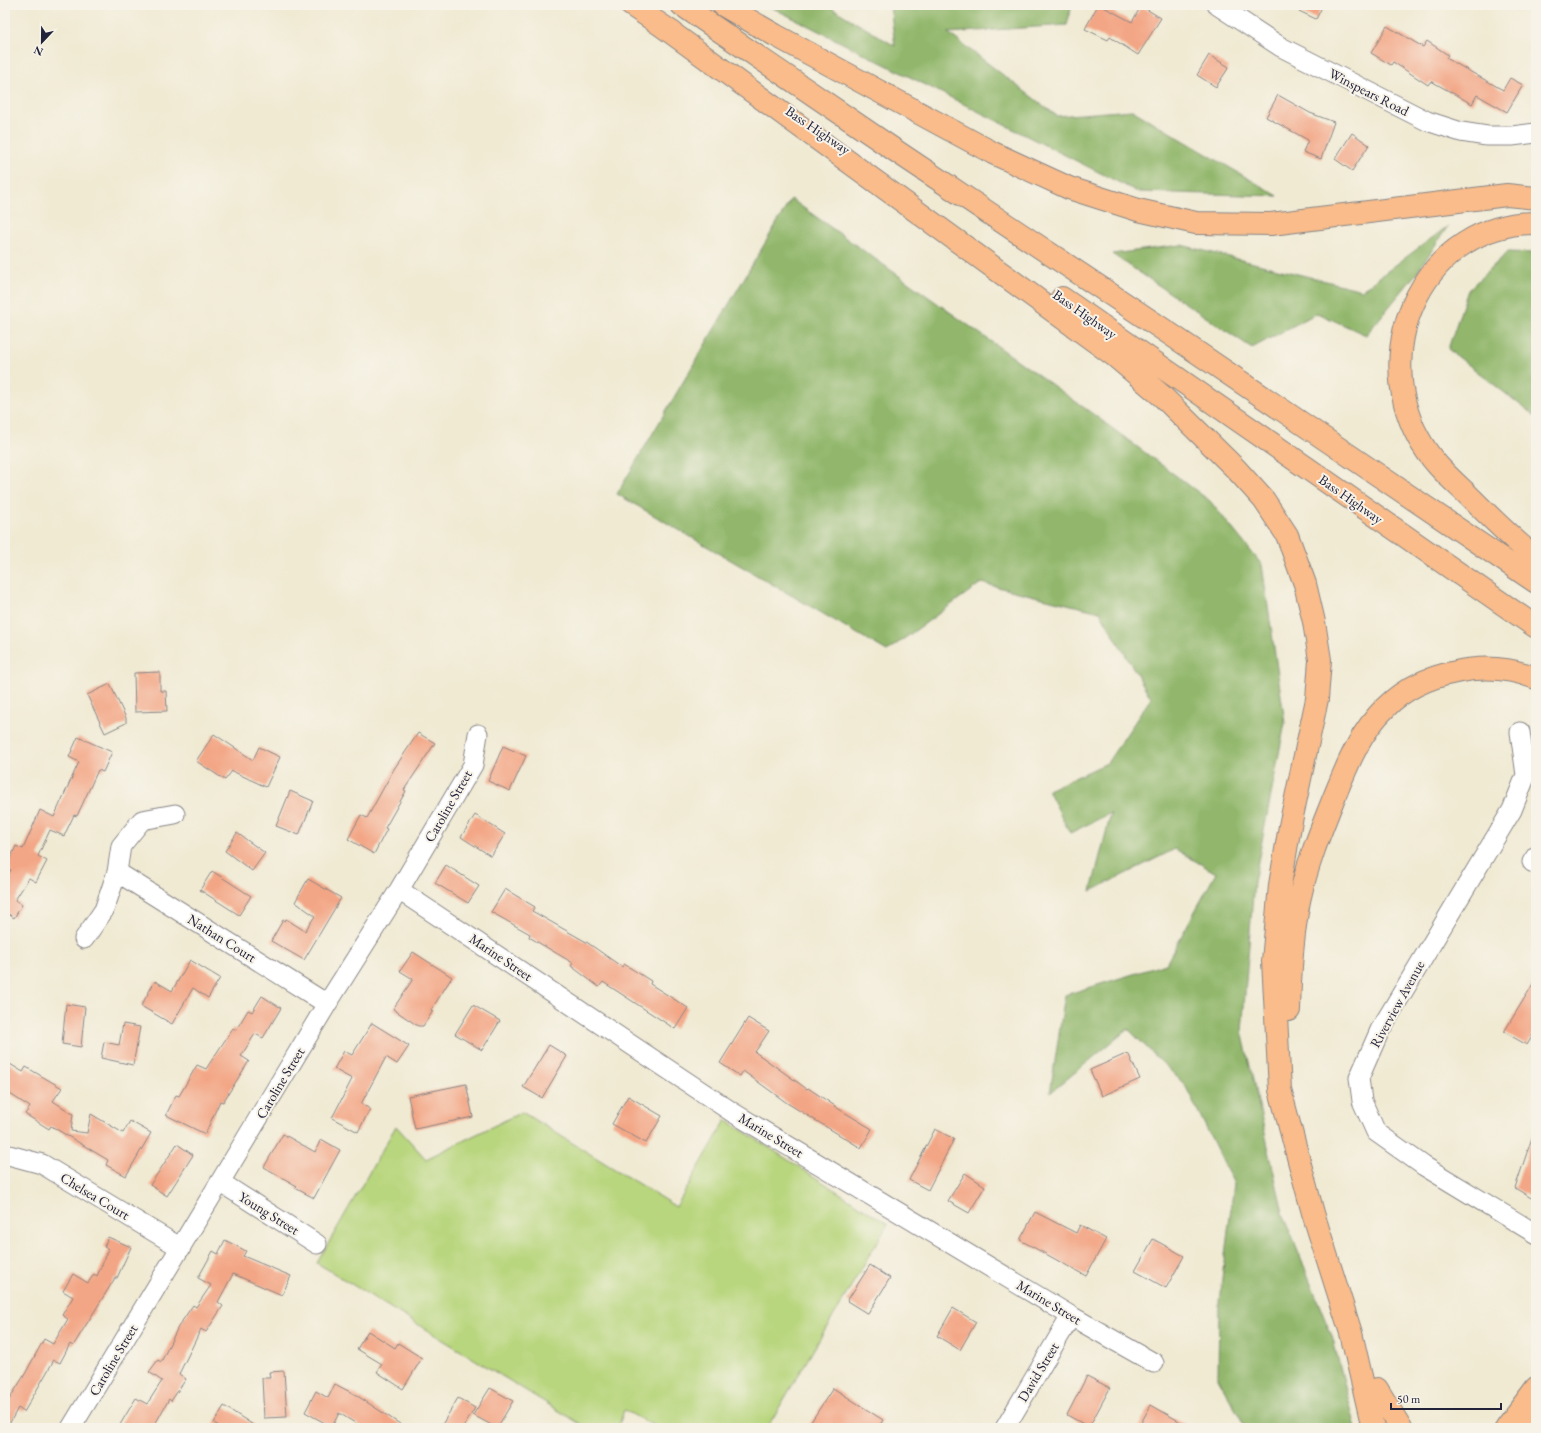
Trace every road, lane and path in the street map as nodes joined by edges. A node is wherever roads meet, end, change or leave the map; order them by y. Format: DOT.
graph roads {
  1 [pos="631,5"];
  2 [pos="682,5"];
  3 [pos="723,5"];
  4 [pos="1217,5"];
  5 [pos="661,25"];
  6 [pos="1536,133"];
  7 [pos="1536,198"];
  8 [pos="1536,223"];
  9 [pos="1536,558"];
  10 [pos="1536,582"];
  11 [pos="1536,627"];
  12 [pos="1536,678"];
  13 [pos="1520,732"];
  14 [pos="478,734"];
  15 [pos="175,814"];
  16 [pos="1536,856"];
  17 [pos="1536,864"];
  18 [pos="117,872"];
  19 [pos="399,890"];
  20 [pos="84,939"];
  21 [pos="327,1004"];
  22 [pos="5,1154"];
  23 [pos="220,1182"];
  24 [pos="1313,1213"];
  25 [pos="1536,1234"];
  26 [pos="317,1244"];
  27 [pos="181,1248"];
  28 [pos="1071,1316"];
  29 [pos="1351,1333"];
  30 [pos="1154,1363"];
  31 [pos="1536,1388"];
  32 [pos="1377,1390"];
  33 [pos="1536,1406"];
  34 [pos="71,1428"];
  35 [pos="1005,1428"];
  36 [pos="1373,1428"];
  37 [pos="1388,1428"];
  38 [pos="1401,1428"];
  39 [pos="1506,1428"];
  40 [pos="1526,1428"];
  1 -- 5 [label="highway, Bass Highway"];
  2 -- 10 [label="highway, Bass Highway"];
  3 -- 7 [label="highway"];
  4 -- 6 [label="street, Winspears Road"];
  5 -- 11 [label="highway, Bass Highway"];
  5 -- 24 [label="highway"];
  8 -- 9 [label="highway"];
  12 -- 24 [label="highway"];
  13 -- 25 [label="street, Riverview Avenue"];
  14 -- 19 [label="street, Caroline Street"];
  15 -- 18 [label="street"];
  16 -- 17 [label="street"];
  18 -- 20 [label="street"];
  18 -- 21 [label="street, Nathan Court"];
  19 -- 21 [label="street, Caroline Street"];
  19 -- 28 [label="street, Marine Street"];
  21 -- 23 [label="street, Caroline Street"];
  22 -- 27 [label="street, Chelsea Court"];
  23 -- 26 [label="street, Young Street"];
  23 -- 27 [label="street, Caroline Street"];
  24 -- 29 [label="highway"];
  27 -- 34 [label="street, Caroline Street"];
  28 -- 30 [label="street, Marine Street"];
  28 -- 35 [label="street, David Street"];
  29 -- 32 [label="highway"];
  29 -- 36 [label="highway"];
  31 -- 39 [label="highway"];
  32 -- 37 [label="highway"];
  32 -- 38 [label="highway"];
  33 -- 40 [label="highway"];
}
